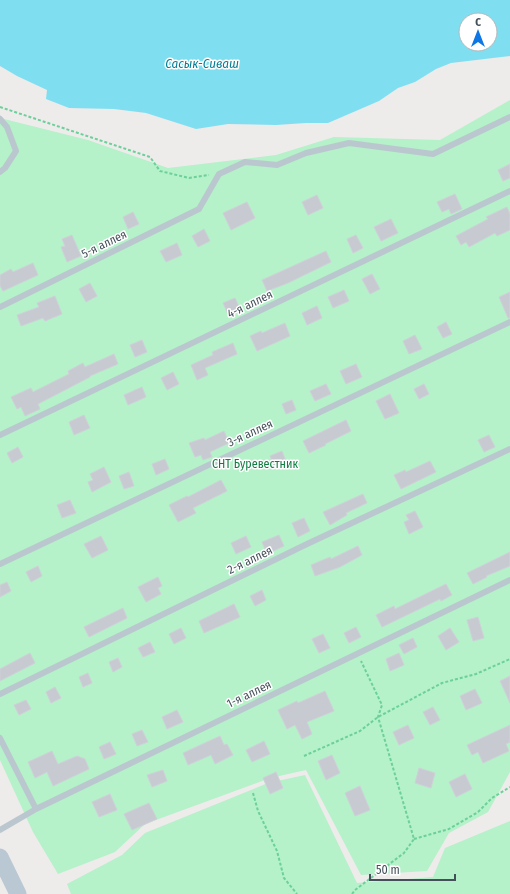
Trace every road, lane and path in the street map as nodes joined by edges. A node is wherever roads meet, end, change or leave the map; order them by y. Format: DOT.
graph roads {
  1 [pos="0,107"];
  2 [pos="510,117"];
  3 [pos="0,119"];
  4 [pos="0,172"];
  5 [pos="220,174"];
  6 [pos="510,191"];
  7 [pos="0,307"];
  8 [pos="510,322"];
  9 [pos="0,435"];
  10 [pos="510,449"];
  11 [pos="0,564"];
  12 [pos="510,580"];
  13 [pos="358,653"];
  14 [pos="510,659"];
  15 [pos="0,694"];
  16 [pos="378,717"];
  17 [pos="0,738"];
  18 [pos="304,756"];
  19 [pos="510,787"];
  20 [pos="253,793"];
  21 [pos="36,809"];
  22 [pos="0,830"];
  23 [pos="414,839"];
  24 [pos="0,857"];
  25 [pos="18,894"];
  26 [pos="296,894"];
  27 [pos="352,894"];
  1 -- 5 [label="path"];
  2 -- 5 [label="lane"];
  3 -- 4 [label="lane"];
  5 -- 7 [label="lane, 5-я аллея"];
  6 -- 9 [label="lane, 4-я аллея"];
  8 -- 11 [label="lane, 3-я аллея"];
  10 -- 15 [label="lane, 2-я аллея"];
  12 -- 13 [label="lane, 1-я аллея"];
  13 -- 16 [label="path"];
  13 -- 21 [label="lane, 1-я аллея"];
  14 -- 16 [label="path"];
  16 -- 18 [label="path"];
  16 -- 23 [label="path"];
  17 -- 21 [label="lane"];
  19 -- 23 [label="path"];
  20 -- 26 [label="path"];
  21 -- 22 [label="lane, 1-я аллея"];
  23 -- 27 [label="path"];
  24 -- 25 [label="main road"];
}
